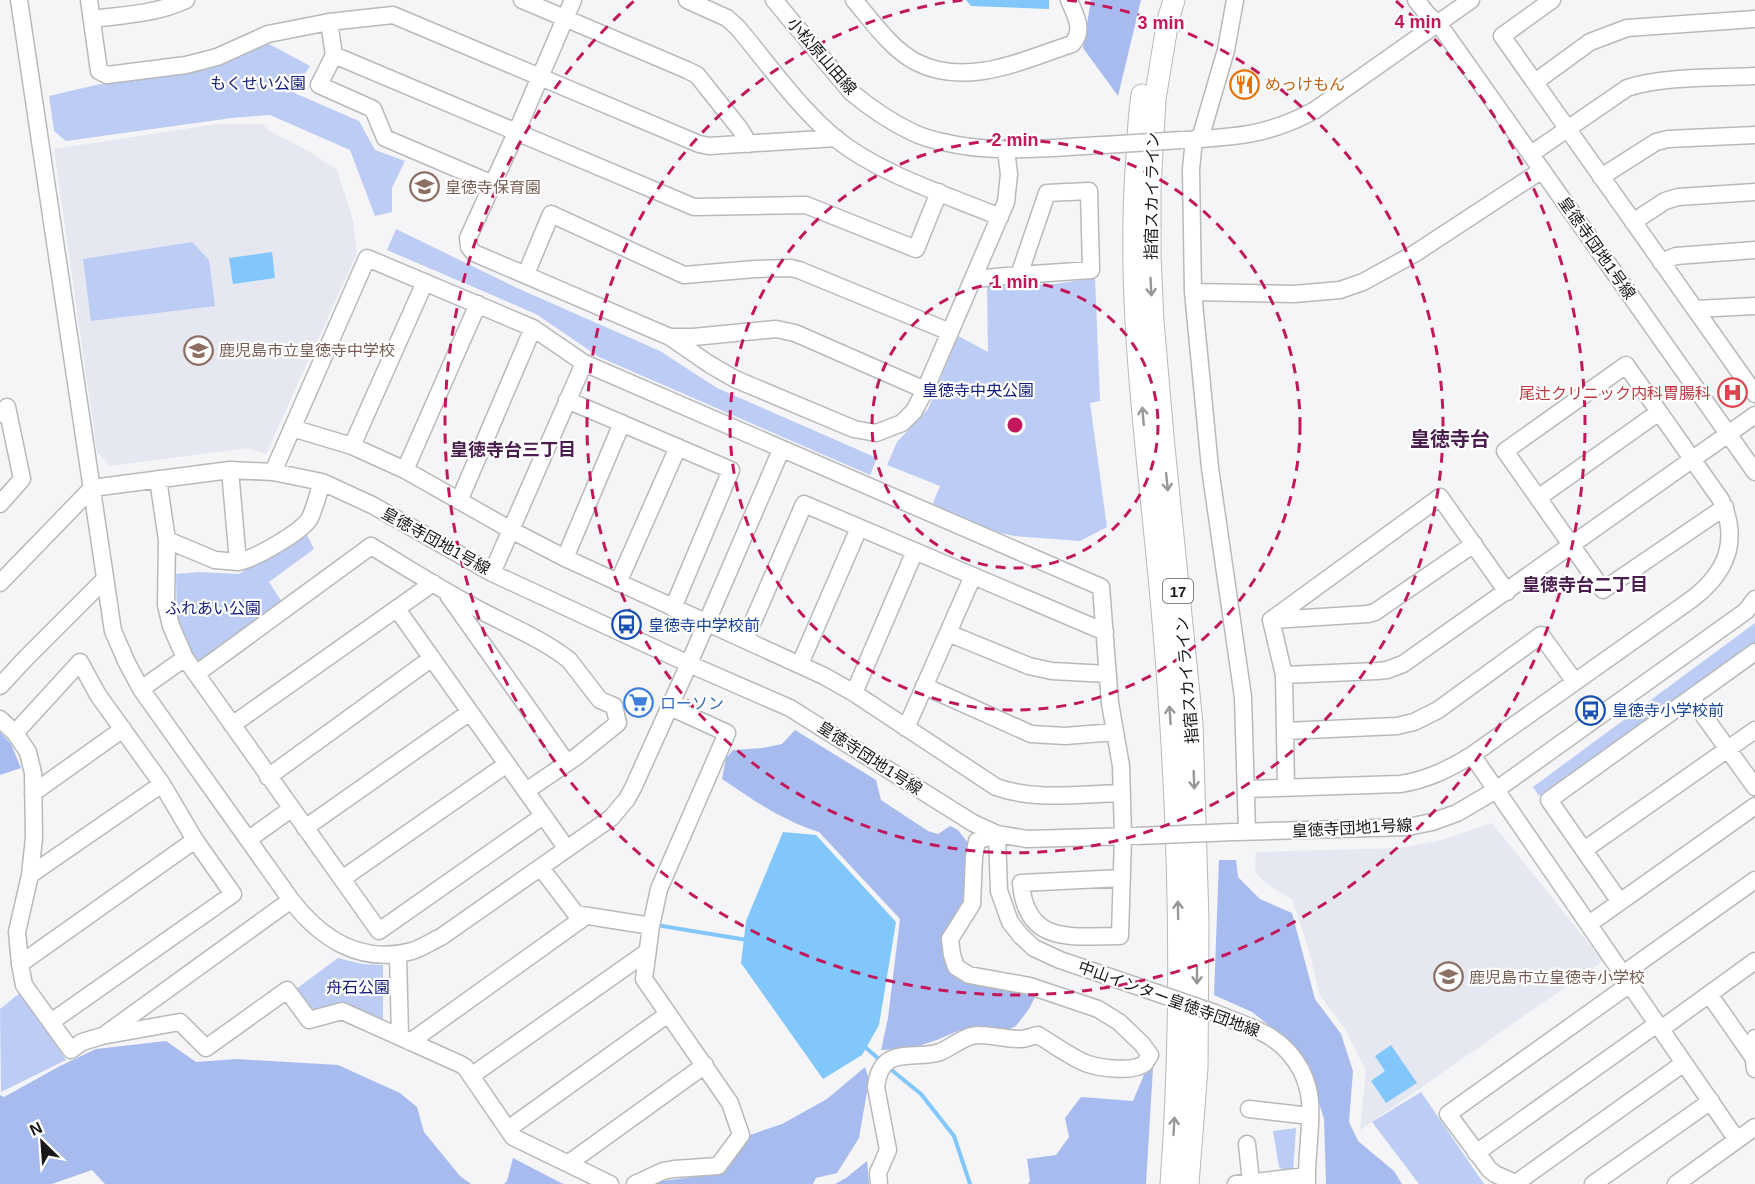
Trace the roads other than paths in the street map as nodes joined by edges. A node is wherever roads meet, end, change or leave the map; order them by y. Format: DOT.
graph roads {
  1 [pos="19,0"];
  2 [pos="89,0"];
  3 [pos="186,0"];
  4 [pos="573,0"];
  5 [pos="687,0"];
  6 [pos="774,0"];
  7 [pos="854,0"];
  8 [pos="1070,0"];
  9 [pos="1160,0"];
  10 [pos="1174,0"];
  11 [pos="1235,0"];
  12 [pos="1416,0"];
  13 [pos="1471,0"];
  14 [pos="1552,0"];
  15 [pos="527,1"];
  16 [pos="566,18"];
  17 [pos="92,19"];
  18 [pos="1755,19"];
  19 [pos="329,22"];
  20 [pos="1438,23"];
  21 [pos="334,55"];
  22 [pos="540,76"];
  23 [pos="1755,76"];
  24 [pos="1535,82"];
  25 [pos="1567,129"];
  26 [pos="516,133"];
  27 [pos="1755,135"];
  28 [pos="836,138"];
  29 [pos="1192,139"];
  30 [pos="749,144"];
  31 [pos="1006,150"];
  32 [pos="1531,154"];
  33 [pos="1542,170"];
  34 [pos="1601,177"];
  35 [pos="493,184"];
  36 [pos="939,192"];
  37 [pos="1755,192"];
  38 [pos="1000,217"];
  39 [pos="1634,222"];
  40 [pos="1755,250"];
  41 [pos="1662,262"];
  42 [pos="526,274"];
  43 [pos="1019,275"];
  44 [pos="973,279"];
  45 [pos="424,282"];
  46 [pos="1193,292"];
  47 [pos="478,304"];
  48 [pos="1755,306"];
  49 [pos="1695,309"];
  50 [pos="534,328"];
  51 [pos="950,332"];
  52 [pos="670,337"];
  53 [pos="584,363"];
  54 [pos="925,390"];
  55 [pos="1755,394"];
  56 [pos="567,400"];
  57 [pos="1659,412"];
  58 [pos="0,414"];
  59 [pos="1755,415"];
  60 [pos="622,423"];
  61 [pos="292,428"];
  62 [pos="1728,434"];
  63 [pos="352,446"];
  64 [pos="678,447"];
  65 [pos="781,450"];
  66 [pos="1692,459"];
  67 [pos="230,470"];
  68 [pos="405,470"];
  69 [pos="273,472"];
  70 [pos="1755,472"];
  71 [pos="158,478"];
  72 [pos="322,482"];
  73 [pos="92,488"];
  74 [pos="1538,498"];
  75 [pos="459,501"];
  76 [pos="0,504"];
  77 [pos="1725,507"];
  78 [pos="860,528"];
  79 [pos="511,530"];
  80 [pos="167,540"];
  81 [pos="1473,544"];
  82 [pos="1572,546"];
  83 [pos="915,551"];
  84 [pos="565,558"];
  85 [pos="238,562"];
  86 [pos="492,573"];
  87 [pos="973,576"];
  88 [pos="105,579"];
  89 [pos="0,583"];
  90 [pos="618,583"];
  91 [pos="439,587"];
  92 [pos="1507,592"];
  93 [pos="1755,599"];
  94 [pos="673,608"];
  95 [pos="397,609"];
  96 [pos="1271,620"];
  97 [pos="706,623"];
  98 [pos="1105,632"];
  99 [pos="948,633"];
  100 [pos="745,640"];
  101 [pos="1755,652"];
  102 [pos="184,658"];
  103 [pos="432,658"];
  104 [pos="689,664"];
  105 [pos="800,664"];
  106 [pos="196,674"];
  107 [pos="1108,674"];
  108 [pos="1284,675"];
  109 [pos="1575,681"];
  110 [pos="0,686"];
  111 [pos="924,686"];
  112 [pos="141,689"];
  113 [pos="854,693"];
  114 [pos="1692,698"];
  115 [pos="670,707"];
  116 [pos="470,712"];
  117 [pos="0,719"];
  118 [pos="232,725"];
  119 [pos="906,728"];
  120 [pos="123,729"];
  121 [pos="1755,730"];
  122 [pos="1285,731"];
  123 [pos="1115,732"];
  124 [pos="15,734"];
  125 [pos="1728,749"];
  126 [pos="1472,754"];
  127 [pos="567,763"];
  128 [pos="507,764"];
  129 [pos="268,777"];
  130 [pos="162,784"];
  131 [pos="1755,787"];
  132 [pos="1286,788"];
  133 [pos="1246,789"];
  134 [pos="1497,789"];
  135 [pos="526,791"];
  136 [pos="33,793"];
  137 [pos="1122,793"];
  138 [pos="1755,806"];
  139 [pos="291,809"];
  140 [pos="543,816"];
  141 [pos="305,828"];
  142 [pos="1240,832"];
  143 [pos="996,834"];
  144 [pos="1130,836"];
  145 [pos="249,839"];
  146 [pos="195,840"];
  147 [pos="567,849"];
  148 [pos="1584,850"];
  149 [pos="541,868"];
  150 [pos="30,875"];
  151 [pos="1122,878"];
  152 [pos="342,879"];
  153 [pos="1755,880"];
  154 [pos="291,900"];
  155 [pos="1620,902"];
  156 [pos="586,916"];
  157 [pos="1589,924"];
  158 [pos="651,926"];
  159 [pos="647,952"];
  160 [pos="398,954"];
  161 [pos="1755,961"];
  162 [pos="20,964"];
  163 [pos="1626,979"];
  164 [pos="1709,994"];
  165 [pos="668,1014"];
  166 [pos="51,1022"];
  167 [pos="1659,1026"];
  168 [pos="102,1036"];
  169 [pos="1755,1038"];
  170 [pos="405,1039"];
  171 [pos="1684,1063"];
  172 [pos="1754,1063"];
  173 [pos="705,1065"];
  174 [pos="471,1076"];
  175 [pos="1711,1101"];
  176 [pos="1249,1109"];
  177 [pos="1310,1116"];
  178 [pos="1755,1127"];
  179 [pos="508,1128"];
  180 [pos="1737,1140"];
  181 [pos="1247,1144"];
  182 [pos="1476,1153"];
  183 [pos="569,1163"];
  184 [pos="1307,1180"];
  185 [pos="1243,1183"];
  186 [pos="610,1184"];
  187 [pos="635,1184"];
  188 [pos="879,1184"];
  189 [pos="1171,1184"];
  190 [pos="1188,1184"];
  191 [pos="1517,1184"];
  192 [pos="1593,1184"];
  193 [pos="1676,1184"];
  1 -- 73 [label="street"];
  2 -- 17 [label="street"];
  3 -- 17 [label="street"];
  4 -- 16 [label="street"];
  5 -- 28 [label="street"];
  6 -- 31 [label="street, 小松原山田線"];
  7 -- 8 [label="street"];
  189 -- 9 [label="main road, 指宿スカイライン / 17, one-way"];
  10 -- 190 [label="main road, 指宿スカイライン / 17, one-way"];
  11 -- 29 [label="street"];
  12 -- 20 [label="street, 皇徳寺団地1号線"];
  13 -- 20 [label="street, 小松原山田線"];
  14 -- 24 [label="street"];
  15 -- 16 [label="street"];
  16 -- 22 [label="street"];
  16 -- 30 [label="street"];
  17 -- 19 [label="street"];
  18 -- 24 [label="street"];
  19 -- 21 [label="street"];
  19 -- 22 [label="street"];
  20 -- 29 [label="street, 小松原山田線"];
  20 -- 32 [label="street, 皇徳寺団地1号線"];
  21 -- 26 [label="street"];
  21 -- 35 [label="street"];
  22 -- 26 [label="street"];
  22 -- 30 [label="street"];
  23 -- 25 [label="street"];
  24 -- 25 [label="street"];
  25 -- 32 [label="street"];
  25 -- 34 [label="street"];
  26 -- 35 [label="street"];
  26 -- 36 [label="street"];
  27 -- 34 [label="street"];
  28 -- 30 [label="street"];
  28 -- 36 [label="street"];
  29 -- 31 [label="street, 小松原山田線, bridge"];
  29 -- 46 [label="street"];
  31 -- 38 [label="street"];
  32 -- 33 [label="street, 皇徳寺団地1号線"];
  33 -- 46 [label="street"];
  33 -- 62 [label="street, 皇徳寺団地1号線"];
  34 -- 39 [label="street"];
  35 -- 42 [label="street"];
  36 -- 38 [label="street"];
  37 -- 39 [label="street"];
  38 -- 44 [label="street"];
  39 -- 41 [label="street"];
  40 -- 41 [label="street"];
  41 -- 49 [label="street"];
  42 -- 51 [label="street"];
  42 -- 52 [label="street"];
  43 -- 43 [label="street"];
  43 -- 44 [label="street"];
  44 -- 51 [label="street"];
  45 -- 47 [label="street"];
  45 -- 61 [label="street"];
  45 -- 63 [label="street"];
  46 -- 133 [label="street"];
  47 -- 50 [label="street"];
  47 -- 68 [label="street"];
  48 -- 49 [label="street"];
  49 -- 55 [label="street"];
  50 -- 53 [label="street"];
  50 -- 75 [label="street"];
  51 -- 54 [label="street"];
  52 -- 54 [label="street"];
  52 -- 54 [label="street"];
  53 -- 56 [label="street"];
  53 -- 65 [label="street"];
  56 -- 60 [label="street"];
  56 -- 79 [label="street"];
  57 -- 66 [label="street"];
  57 -- 74 [label="street"];
  57 -- 74 [label="street"];
  58 -- 76 [label="street"];
  59 -- 62 [label="street"];
  60 -- 64 [label="street"];
  60 -- 84 [label="street"];
  61 -- 63 [label="street"];
  61 -- 69 [label="street"];
  62 -- 66 [label="street"];
  62 -- 70 [label="street, 皇徳寺団地1号線"];
  63 -- 68 [label="street"];
  64 -- 90 [label="street"];
  64 -- 94 [label="street"];
  65 -- 97 [label="street"];
  65 -- 98 [label="street"];
  66 -- 77 [label="street"];
  66 -- 82 [label="street"];
  67 -- 69 [label="street, 皇徳寺団地1号線"];
  67 -- 71 [label="street, 皇徳寺団地1号線"];
  67 -- 85 [label="street"];
  68 -- 75 [label="street"];
  69 -- 72 [label="street, 皇徳寺団地1号線"];
  71 -- 73 [label="street, 皇徳寺団地1号線"];
  71 -- 80 [label="street"];
  72 -- 85 [label="street"];
  72 -- 86 [label="street, 皇徳寺団地1号線"];
  73 -- 88 [label="street"];
  73 -- 89 [label="street"];
  74 -- 82 [label="street"];
  75 -- 79 [label="street"];
  77 -- 82 [label="street"];
  77 -- 109 [label="street"];
  78 -- 83 [label="street"];
  78 -- 100 [label="street"];
  78 -- 105 [label="street"];
  79 -- 84 [label="street"];
  79 -- 86 [label="street"];
  80 -- 85 [label="street"];
  80 -- 102 [label="street"];
  81 -- 92 [label="street"];
  81 -- 96 [label="street"];
  81 -- 96 [label="street"];
  82 -- 92 [label="street"];
  83 -- 87 [label="street"];
  83 -- 113 [label="street"];
  84 -- 90 [label="street"];
  86 -- 104 [label="street, 皇徳寺団地1号線"];
  87 -- 98 [label="street"];
  87 -- 99 [label="street"];
  88 -- 110 [label="street"];
  88 -- 112 [label="street"];
  90 -- 94 [label="street"];
  91 -- 95 [label="street"];
  91 -- 106 [label="street"];
  91 -- 127 [label="street"];
  91 -- 127 [label="street"];
  92 -- 108 [label="street"];
  93 -- 134 [label="street, 皇徳寺団地1号線"];
  94 -- 97 [label="street"];
  95 -- 103 [label="street"];
  95 -- 118 [label="street"];
  96 -- 108 [label="street"];
  97 -- 100 [label="street"];
  97 -- 104 [label="street"];
  98 -- 107 [label="street"];
  99 -- 107 [label="street"];
  99 -- 111 [label="street"];
  100 -- 105 [label="street"];
  101 -- 114 [label="street"];
  102 -- 106 [label="street"];
  102 -- 112 [label="street"];
  103 -- 116 [label="street"];
  103 -- 129 [label="street"];
  104 -- 115 [label="street"];
  104 -- 143 [label="street, 皇徳寺団地1号線"];
  105 -- 113 [label="street"];
  106 -- 118 [label="street"];
  107 -- 123 [label="street"];
  108 -- 122 [label="street"];
  109 -- 122 [label="street"];
  109 -- 126 [label="street"];
  111 -- 119 [label="street"];
  111 -- 123 [label="street"];
  112 -- 145 [label="street"];
  113 -- 119 [label="street"];
  114 -- 125 [label="street"];
  114 -- 148 [label="street"];
  115 -- 147 [label="street"];
  115 -- 158 [label="street"];
  116 -- 128 [label="street"];
  116 -- 141 [label="street"];
  117 -- 124 [label="street"];
  118 -- 129 [label="street"];
  119 -- 137 [label="street"];
  120 -- 124 [label="street"];
  120 -- 130 [label="street"];
  120 -- 136 [label="street"];
  121 -- 125 [label="street"];
  122 -- 132 [label="street"];
  123 -- 137 [label="street"];
  124 -- 136 [label="street"];
  125 -- 131 [label="street"];
  125 -- 148 [label="street"];
  126 -- 132 [label="street"];
  126 -- 134 [label="street"];
  127 -- 135 [label="street"];
  128 -- 135 [label="street"];
  128 -- 152 [label="street"];
  129 -- 139 [label="street"];
  130 -- 146 [label="street"];
  130 -- 150 [label="street"];
  132 -- 133 [label="street"];
  133 -- 142 [label="street"];
  134 -- 142 [label="street, 皇徳寺団地1号線"];
  134 -- 157 [label="street"];
  135 -- 140 [label="street"];
  136 -- 150 [label="street"];
  137 -- 144 [label="street"];
  138 -- 155 [label="street"];
  139 -- 141 [label="street"];
  139 -- 145 [label="street"];
  140 -- 147 [label="street"];
  140 -- 152 [label="street"];
  141 -- 152 [label="street"];
  142 -- 144 [label="street, 皇徳寺団地1号線, bridge"];
  143 -- 144 [label="street, 皇徳寺団地1号線"];
  143 -- 177 [label="street, 中山インター皇徳寺団地線, bridge"];
  143 -- 188 [label="street"];
  144 -- 151 [label="street"];
  145 -- 154 [label="street"];
  146 -- 162 [label="street"];
  146 -- 166 [label="street"];
  147 -- 149 [label="street"];
  148 -- 155 [label="street"];
  149 -- 156 [label="street"];
  149 -- 160 [label="street"];
  150 -- 162 [label="street"];
  151 -- 151 [label="street"];
  153 -- 163 [label="street"];
  154 -- 160 [label="street"];
  154 -- 168 [label="street"];
  155 -- 157 [label="street"];
  156 -- 158 [label="street"];
  156 -- 170 [label="street"];
  157 -- 163 [label="street"];
  158 -- 159 [label="street"];
  159 -- 165 [label="street"];
  159 -- 174 [label="street"];
  160 -- 170 [label="street"];
  161 -- 164 [label="street"];
  162 -- 166 [label="street"];
  163 -- 167 [label="street"];
  163 -- 182 [label="street"];
  164 -- 167 [label="street"];
  164 -- 172 [label="street"];
  165 -- 173 [label="street"];
  165 -- 179 [label="street"];
  166 -- 168 [label="street"];
  167 -- 171 [label="street"];
  167 -- 182 [label="street"];
  168 -- 170 [label="street"];
  169 -- 172 [label="street"];
  170 -- 174 [label="street"];
  171 -- 175 [label="street"];
  171 -- 191 [label="street"];
  173 -- 183 [label="street"];
  173 -- 187 [label="street"];
  174 -- 179 [label="street"];
  175 -- 180 [label="street"];
  175 -- 192 [label="street"];
  176 -- 177 [label="street"];
  177 -- 184 [label="street, 中山インター皇徳寺団地線"];
  178 -- 180 [label="street"];
  179 -- 183 [label="street"];
  180 -- 193 [label="street"];
  181 -- 185 [label="street"];
  182 -- 191 [label="street"];
  183 -- 186 [label="street"];
  184 -- 185 [label="street"];
}
